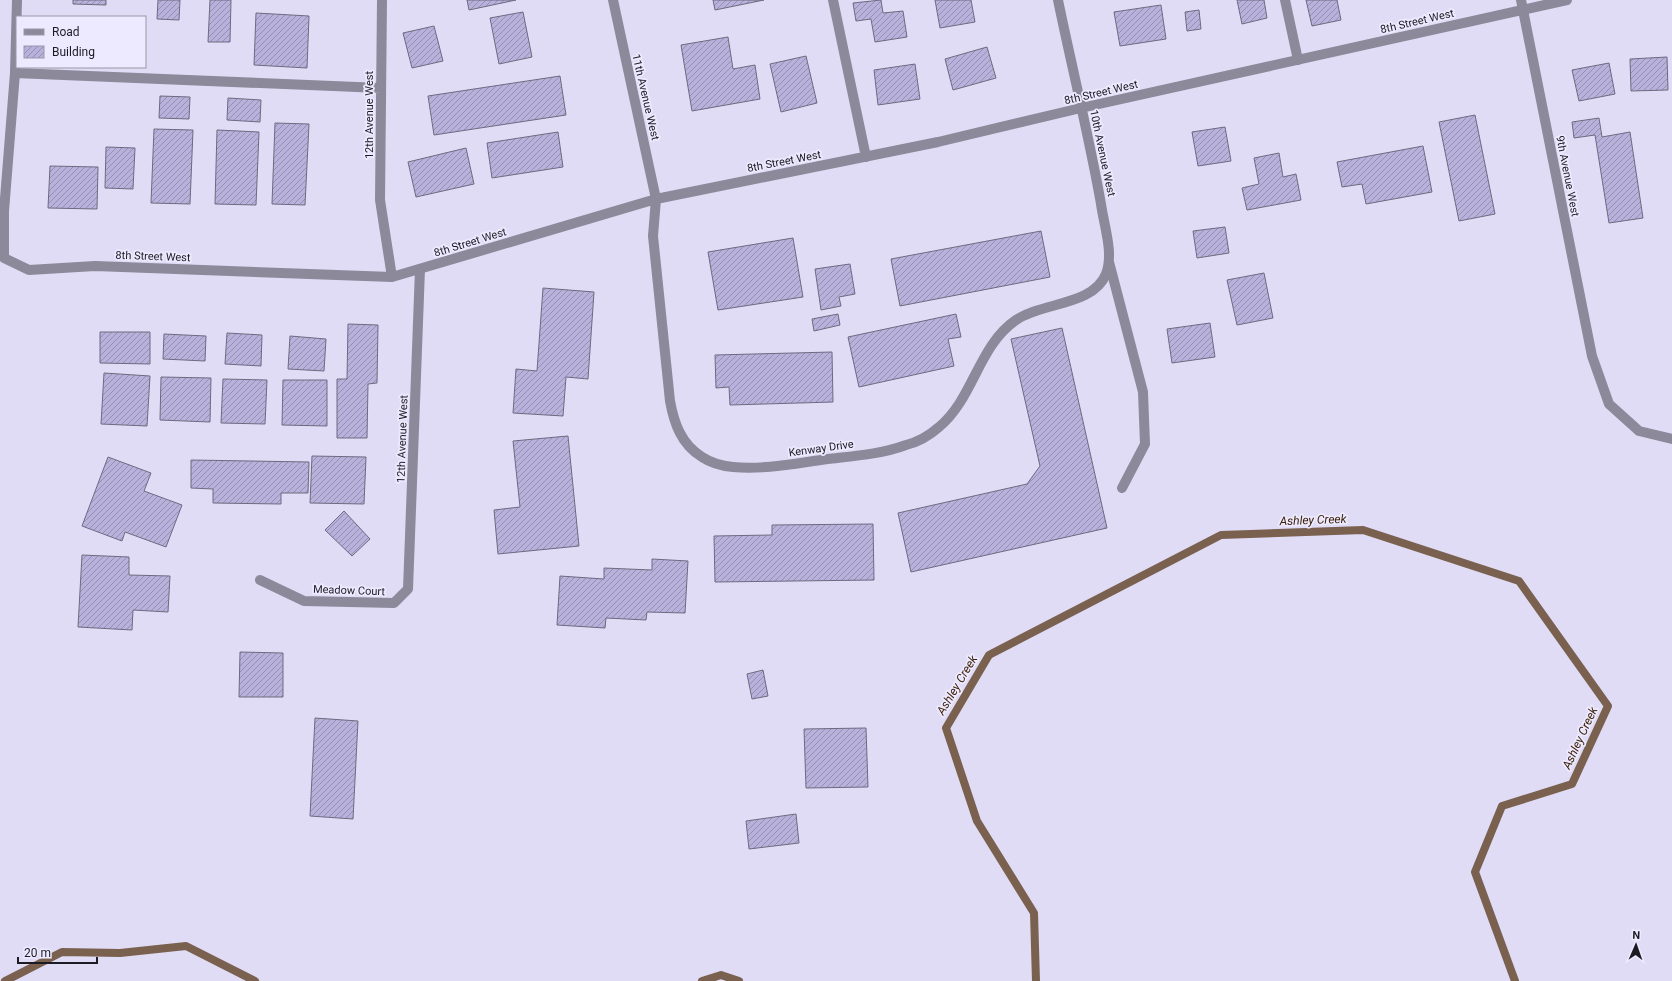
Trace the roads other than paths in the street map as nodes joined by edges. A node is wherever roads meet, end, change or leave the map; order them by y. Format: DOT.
graph roads {
  1 [pos="17,0"];
  2 [pos="382,0"];
  3 [pos="613,0"];
  4 [pos="833,0"];
  5 [pos="1058,0"];
  6 [pos="1285,0"];
  7 [pos="1568,0"];
  8 [pos="1522,5"];
  9 [pos="17,16"];
  10 [pos="16,36"];
  11 [pos="1298,60"];
  12 [pos="15,73"];
  13 [pos="381,88"];
  14 [pos="1081,108"];
  15 [pos="866,157"];
  16 [pos="656,199"];
  17 [pos="1107,241"];
  18 [pos="1109,260"];
  19 [pos="420,269"];
  20 [pos="392,277"];
  21 [pos="1672,439"];
  22 [pos="1122,488"];
  23 [pos="260,580"];
  24 [pos="394,603"];
  1 -- 9 [label="street"];
  2 -- 13 [label="street, 12th Avenue West"];
  3 -- 16 [label="street, 11th Avenue West"];
  4 -- 15 [label="street"];
  5 -- 14 [label="street, 10th Avenue West"];
  6 -- 11 [label="street"];
  7 -- 8 [label="street, 8th Street West"];
  8 -- 11 [label="street, 8th Street West"];
  8 -- 21 [label="street, 9th Avenue West"];
  10 -- 12 [label="street"];
  11 -- 14 [label="street, 8th Street West"];
  12 -- 13 [label="street"];
  12 -- 20 [label="street, 8th Street West"];
  13 -- 20 [label="street, 12th Avenue West"];
  14 -- 15 [label="street, 8th Street West"];
  14 -- 17 [label="street, 10th Avenue West"];
  15 -- 16 [label="street, 8th Street West"];
  16 -- 18 [label="street, Kenway Drive"];
  16 -- 19 [label="street, 8th Street West"];
  17 -- 18 [label="street, Kenway Drive"];
  18 -- 22 [label="street"];
  19 -- 20 [label="street, 8th Street West"];
  19 -- 24 [label="street, 12th Avenue West"];
  23 -- 24 [label="street, Meadow Court"];
}
